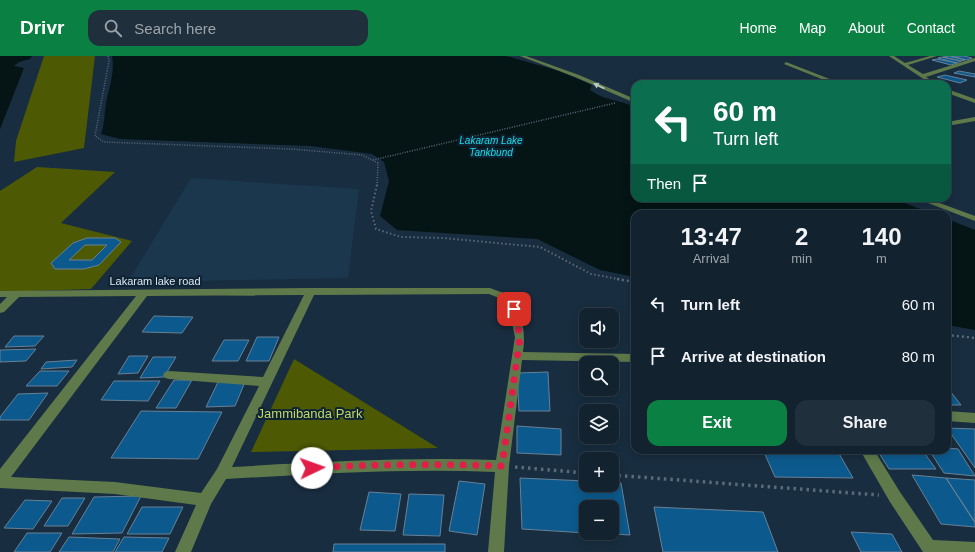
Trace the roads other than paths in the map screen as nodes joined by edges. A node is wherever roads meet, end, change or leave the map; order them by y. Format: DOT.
graph roads {
  1 [pos="522,56"];
  2 [pos="535,56"];
  3 [pos="891,56"];
  4 [pos="935,56"];
  5 [pos="975,59"];
  6 [pos="786,63"];
  7 [pos="906,64"];
  8 [pos="922,76"];
  9 [pos="828,80"];
  10 [pos="928,80"];
  11 [pos="631,92"];
  12 [pos="951,93"];
  13 [pos="975,94"];
  14 [pos="965,98"];
  15 [pos="631,99"];
  16 [pos="975,101"];
  17 [pos="975,119"];
  18 [pos="951,123"];
  19 [pos="929,202"];
  20 [pos="945,202"];
  21 [pos="950,210"];
  22 [pos="951,211"];
  23 [pos="975,212"];
  24 [pos="975,220"];
  25 [pos="311,291"];
  26 [pos="17,293"];
  27 [pos="144,293"];
  28 [pos="0,294"];
  29 [pos="0,310"];
  30 [pos="517,356"];
  31 [pos="631,358"];
  32 [pos="169,375"];
  33 [pos="266,382"];
  34 [pos="951,416"];
  35 [pos="975,418"];
  36 [pos="869,454"];
  37 [pos="502,466"];
  38 [pos="222,473"];
  39 [pos="0,481"];
  40 [pos="206,500"];
  41 [pos="931,549"];
  42 [pos="975,550"];
  43 [pos="183,552"];
  44 [pos="496,552"];
  15 -- 1 [label="street, one-way"];
  2 -- 11 [label="street"];
  3 -- 7 [label="street"];
  4 -- 7 [label="street"];
  5 -- 8 [label="street"];
  6 -- 9 [label="street"];
  7 -- 8 [label="street"];
  8 -- 10 [label="street"];
  12 -- 14 [label="street"];
  13 -- 14 [label="street"];
  14 -- 16 [label="street"];
  17 -- 18 [label="street"];
  19 -- 21 [label="street"];
  20 -- 23 [label="street"];
  22 -- 24 [label="street"];
  25 -- 27 [label="street, Lakaram lake road"];
  25 -- 30 [label="street, Lakaram lake road"];
  25 -- 33 [label="street"];
  26 -- 27 [label="street, Lakaram lake road"];
  26 -- 28 [label="street, Lakaram lake road"];
  26 -- 29 [label="street"];
  27 -- 39 [label="street"];
  30 -- 31 [label="street"];
  30 -- 37 [label="street, Lakaram lake road"];
  32 -- 33 [label="street"];
  33 -- 38 [label="street"];
  34 -- 35 [label="street"];
  36 -- 41 [label="street"];
  37 -- 38 [label="street"];
  37 -- 44 [label="street, Lakaram lake road"];
  38 -- 40 [label="street"];
  39 -- 40 [label="street"];
  40 -- 43 [label="street"];
  41 -- 42 [label="street"];
}
